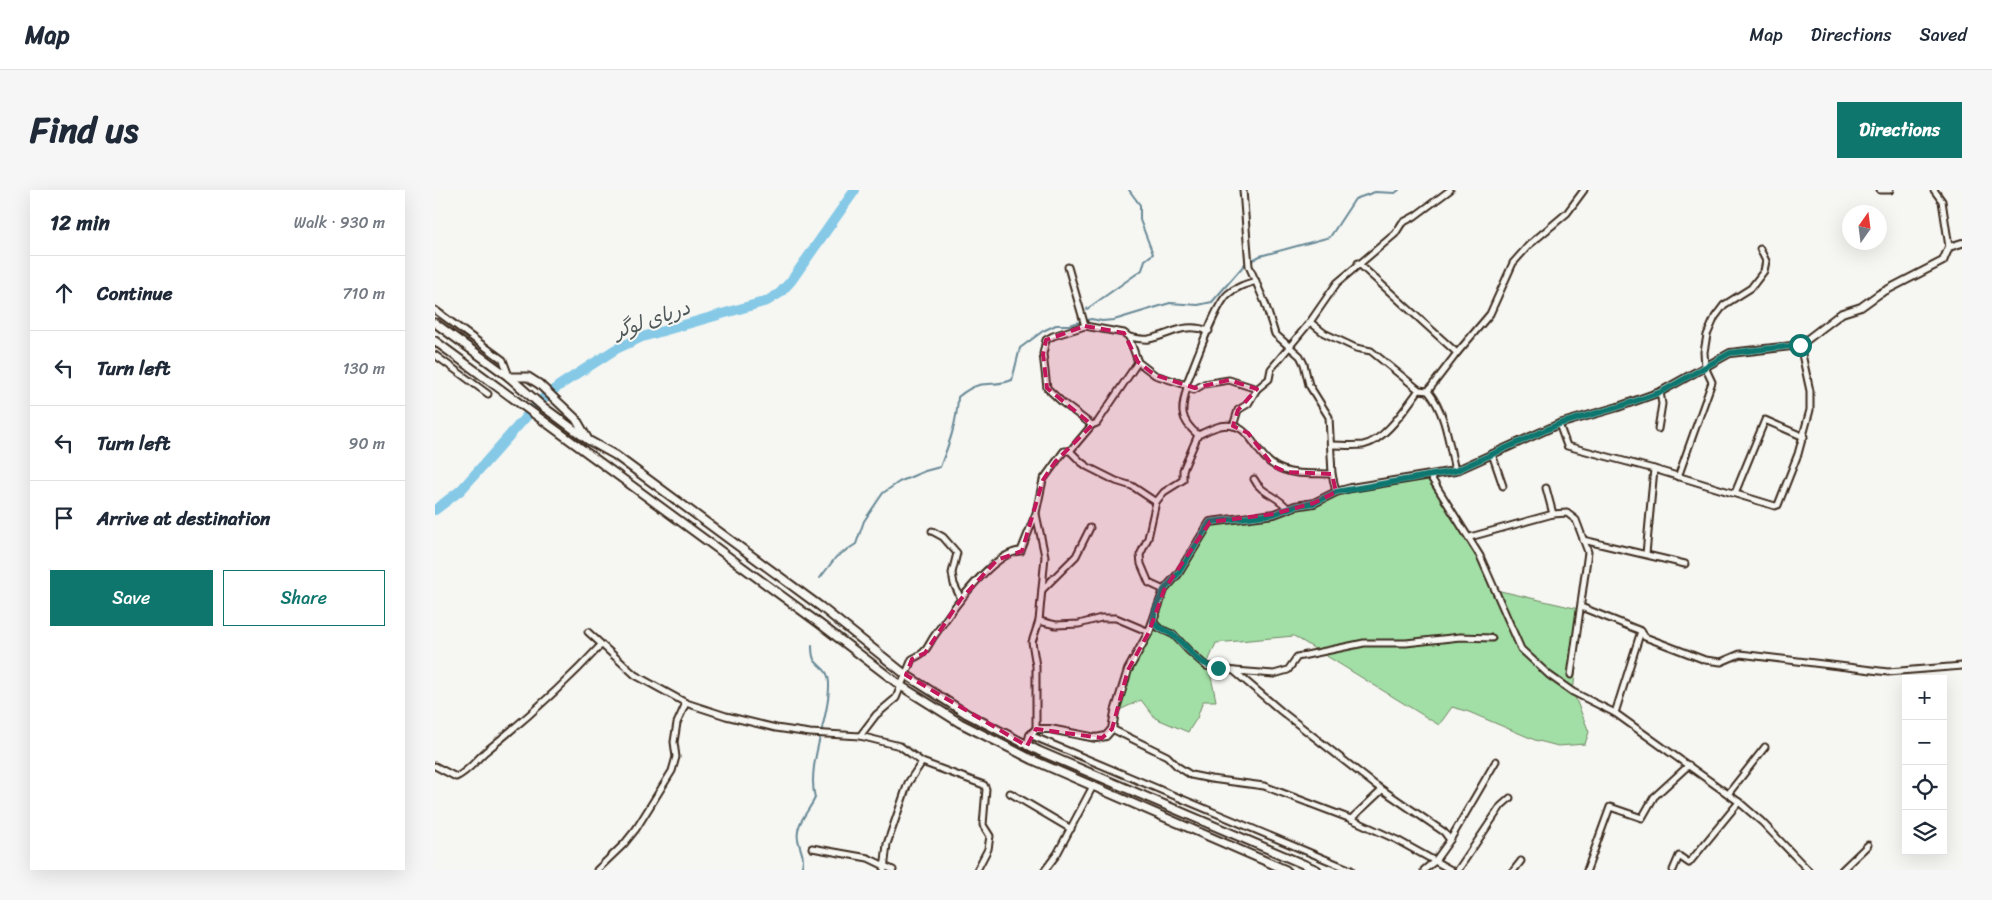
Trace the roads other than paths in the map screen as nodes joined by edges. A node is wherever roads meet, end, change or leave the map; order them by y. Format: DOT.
graph roads {
  1 [pos="1243,190"];
  2 [pos="1450,190"];
  3 [pos="1583,190"];
  4 [pos="1880,190"];
  5 [pos="1890,190"];
  6 [pos="1934,190"];
  7 [pos="1962,243"];
  8 [pos="1949,247"];
  9 [pos="1760,249"];
  10 [pos="1358,263"];
  11 [pos="1069,267"];
  12 [pos="1256,281"];
  13 [pos="435,310"];
  14 [pos="435,322"];
  15 [pos="1310,322"];
  16 [pos="1084,323"];
  17 [pos="1209,331"];
  18 [pos="1129,337"];
  19 [pos="435,341"];
  20 [pos="1800,345"];
  21 [pos="1289,346"];
  22 [pos="1457,353"];
  23 [pos="435,355"];
  24 [pos="1138,362"];
  25 [pos="1705,367"];
  26 [pos="509,377"];
  27 [pos="1187,386"];
  28 [pos="1257,389"];
  29 [pos="1419,390"];
  30 [pos="1428,391"];
  31 [pos="1661,392"];
  32 [pos="488,394"];
  33 [pos="1559,424"];
  34 [pos="1092,425"];
  35 [pos="1233,426"];
  36 [pos="1658,429"];
  37 [pos="1198,435"];
  38 [pos="1804,437"];
  39 [pos="588,440"];
  40 [pos="1331,445"];
  41 [pos="1070,451"];
  42 [pos="1492,454"];
  43 [pos="1654,470"];
  44 [pos="1455,471"];
  45 [pos="1332,474"];
  46 [pos="1431,476"];
  47 [pos="1678,477"];
  48 [pos="1254,479"];
  49 [pos="1503,486"];
  50 [pos="1546,488"];
  51 [pos="1336,492"];
  52 [pos="1735,493"];
  53 [pos="1156,502"];
  54 [pos="1287,509"];
  55 [pos="1036,513"];
  56 [pos="1553,514"];
  57 [pos="1090,528"];
  58 [pos="932,531"];
  59 [pos="1469,538"];
  60 [pos="1583,540"];
  61 [pos="1646,554"];
  62 [pos="1685,564"];
  63 [pos="1042,590"];
  64 [pos="1164,590"];
  65 [pos="961,599"];
  66 [pos="1581,607"];
  67 [pos="1039,621"];
  68 [pos="1153,622"];
  69 [pos="1641,631"];
  70 [pos="589,632"];
  71 [pos="1149,632"];
  72 [pos="1492,638"];
  73 [pos="601,645"];
  74 [pos="1962,666"];
  75 [pos="1233,671"];
  76 [pos="1571,674"];
  77 [pos="906,675"];
  78 [pos="901,686"];
  79 [pos="686,703"];
  80 [pos="1615,713"];
  81 [pos="1036,729"];
  82 [pos="1112,729"];
  83 [pos="1030,735"];
  84 [pos="860,736"];
  85 [pos="1027,746"];
  86 [pos="1765,747"];
  87 [pos="1496,761"];
  88 [pos="922,762"];
  89 [pos="1689,765"];
  90 [pos="435,766"];
  91 [pos="1093,786"];
  92 [pos="1382,790"];
  93 [pos="1010,793"];
  94 [pos="1728,794"];
  95 [pos="1510,798"];
  96 [pos="1739,802"];
  97 [pos="1351,820"];
  98 [pos="1071,829"];
  99 [pos="1450,840"];
  100 [pos="1868,845"];
  101 [pos="812,848"];
  102 [pos="1435,861"];
  103 [pos="1521,861"];
  104 [pos="884,868"];
  105 [pos="597,870"];
  106 [pos="893,870"];
  107 [pos="977,870"];
  108 [pos="1045,870"];
  109 [pos="1286,870"];
  110 [pos="1317,870"];
  111 [pos="1351,870"];
  112 [pos="1424,870"];
  113 [pos="1451,870"];
  114 [pos="1458,870"];
  115 [pos="1514,870"];
  116 [pos="1587,870"];
  117 [pos="1673,870"];
  118 [pos="1808,870"];
  119 [pos="1842,870"];
  1 -- 12 [label="street"];
  2 -- 10 [label="street"];
  3 -- 22 [label="street"];
  4 -- 5 [label="street"];
  6 -- 8 [label="street"];
  7 -- 8 [label="street"];
  8 -- 20 [label="street"];
  9 -- 25 [label="street"];
  10 -- 15 [label="street"];
  10 -- 22 [label="street"];
  11 -- 16 [label="street"];
  12 -- 17 [label="street"];
  12 -- 21 [label="street"];
  13 -- 26 [label="street"];
  14 -- 26 [label="main road"];
  15 -- 21 [label="street"];
  15 -- 29 [label="street"];
  16 -- 18 [label="street"];
  16 -- 34 [label="street"];
  17 -- 18 [label="street"];
  17 -- 27 [label="street"];
  18 -- 24 [label="street"];
  19 -- 78 [label="main road"];
  20 -- 25 [label="street"];
  20 -- 38 [label="street"];
  21 -- 28 [label="street"];
  21 -- 40 [label="street"];
  22 -- 30 [label="street"];
  23 -- 32 [label="street"];
  24 -- 27 [label="street"];
  24 -- 34 [label="street"];
  25 -- 31 [label="street"];
  25 -- 47 [label="street"];
  26 -- 39 [label="main road"];
  26 -- 39 [label="main road"];
  27 -- 28 [label="street"];
  27 -- 37 [label="street"];
  28 -- 35 [label="street"];
  29 -- 30 [label="street"];
  29 -- 40 [label="street"];
  30 -- 44 [label="street"];
  31 -- 33 [label="street"];
  31 -- 36 [label="street"];
  33 -- 42 [label="street"];
  33 -- 43 [label="street"];
  34 -- 41 [label="street"];
  35 -- 37 [label="street"];
  35 -- 45 [label="street"];
  37 -- 53 [label="street"];
  38 -- 52 [label="street"];
  38 -- 52 [label="street"];
  39 -- 77 [label="main road"];
  40 -- 45 [label="street"];
  41 -- 53 [label="street"];
  41 -- 55 [label="street"];
  42 -- 44 [label="street"];
  42 -- 49 [label="street"];
  43 -- 47 [label="street"];
  43 -- 61 [label="street"];
  44 -- 46 [label="street"];
  45 -- 51 [label="street"];
  46 -- 51 [label="street"];
  46 -- 59 [label="street"];
  47 -- 52 [label="street"];
  48 -- 54 [label="street"];
  50 -- 56 [label="street"];
  51 -- 54 [label="street"];
  53 -- 64 [label="street"];
  54 -- 64 [label="street"];
  55 -- 63 [label="street"];
  55 -- 65 [label="street"];
  56 -- 59 [label="street"];
  56 -- 60 [label="street"];
  57 -- 63 [label="street"];
  58 -- 65 [label="street"];
  59 -- 80 [label="street"];
  60 -- 61 [label="street"];
  60 -- 66 [label="street"];
  61 -- 62 [label="street"];
  63 -- 67 [label="street"];
  64 -- 68 [label="street"];
  65 -- 77 [label="street"];
  66 -- 69 [label="street"];
  66 -- 76 [label="street"];
  67 -- 71 [label="street"];
  67 -- 81 [label="street"];
  68 -- 71 [label="street"];
  68 -- 75 [label="street"];
  69 -- 74 [label="street"];
  69 -- 80 [label="street"];
  70 -- 73 [label="street"];
  71 -- 82 [label="street"];
  72 -- 75 [label="street"];
  73 -- 79 [label="street"];
  73 -- 90 [label="street"];
  75 -- 92 [label="street"];
  77 -- 78 [label="street"];
  77 -- 85 [label="main road"];
  78 -- 84 [label="street"];
  78 -- 91 [label="main road"];
  79 -- 84 [label="street"];
  79 -- 105 [label="street"];
  80 -- 89 [label="street"];
  81 -- 82 [label="street"];
  81 -- 83 [label="street"];
  82 -- 97 [label="street"];
  83 -- 85 [label="street"];
  83 -- 111 [label="street"];
  84 -- 88 [label="street"];
  85 -- 110 [label="main road"];
  86 -- 94 [label="street"];
  87 -- 99 [label="street"];
  88 -- 104 [label="street"];
  88 -- 107 [label="street"];
  89 -- 94 [label="street"];
  89 -- 116 [label="street"];
  91 -- 98 [label="street"];
  91 -- 109 [label="main road"];
  92 -- 97 [label="street"];
  92 -- 99 [label="street"];
  93 -- 98 [label="street"];
  94 -- 96 [label="street"];
  95 -- 114 [label="street"];
  96 -- 117 [label="street"];
  96 -- 118 [label="street"];
  97 -- 102 [label="street"];
  98 -- 108 [label="street"];
  99 -- 102 [label="street"];
  100 -- 119 [label="street"];
  101 -- 104 [label="street"];
  102 -- 112 [label="street"];
  102 -- 113 [label="street"];
  103 -- 115 [label="street"];
  104 -- 106 [label="street"];
}
